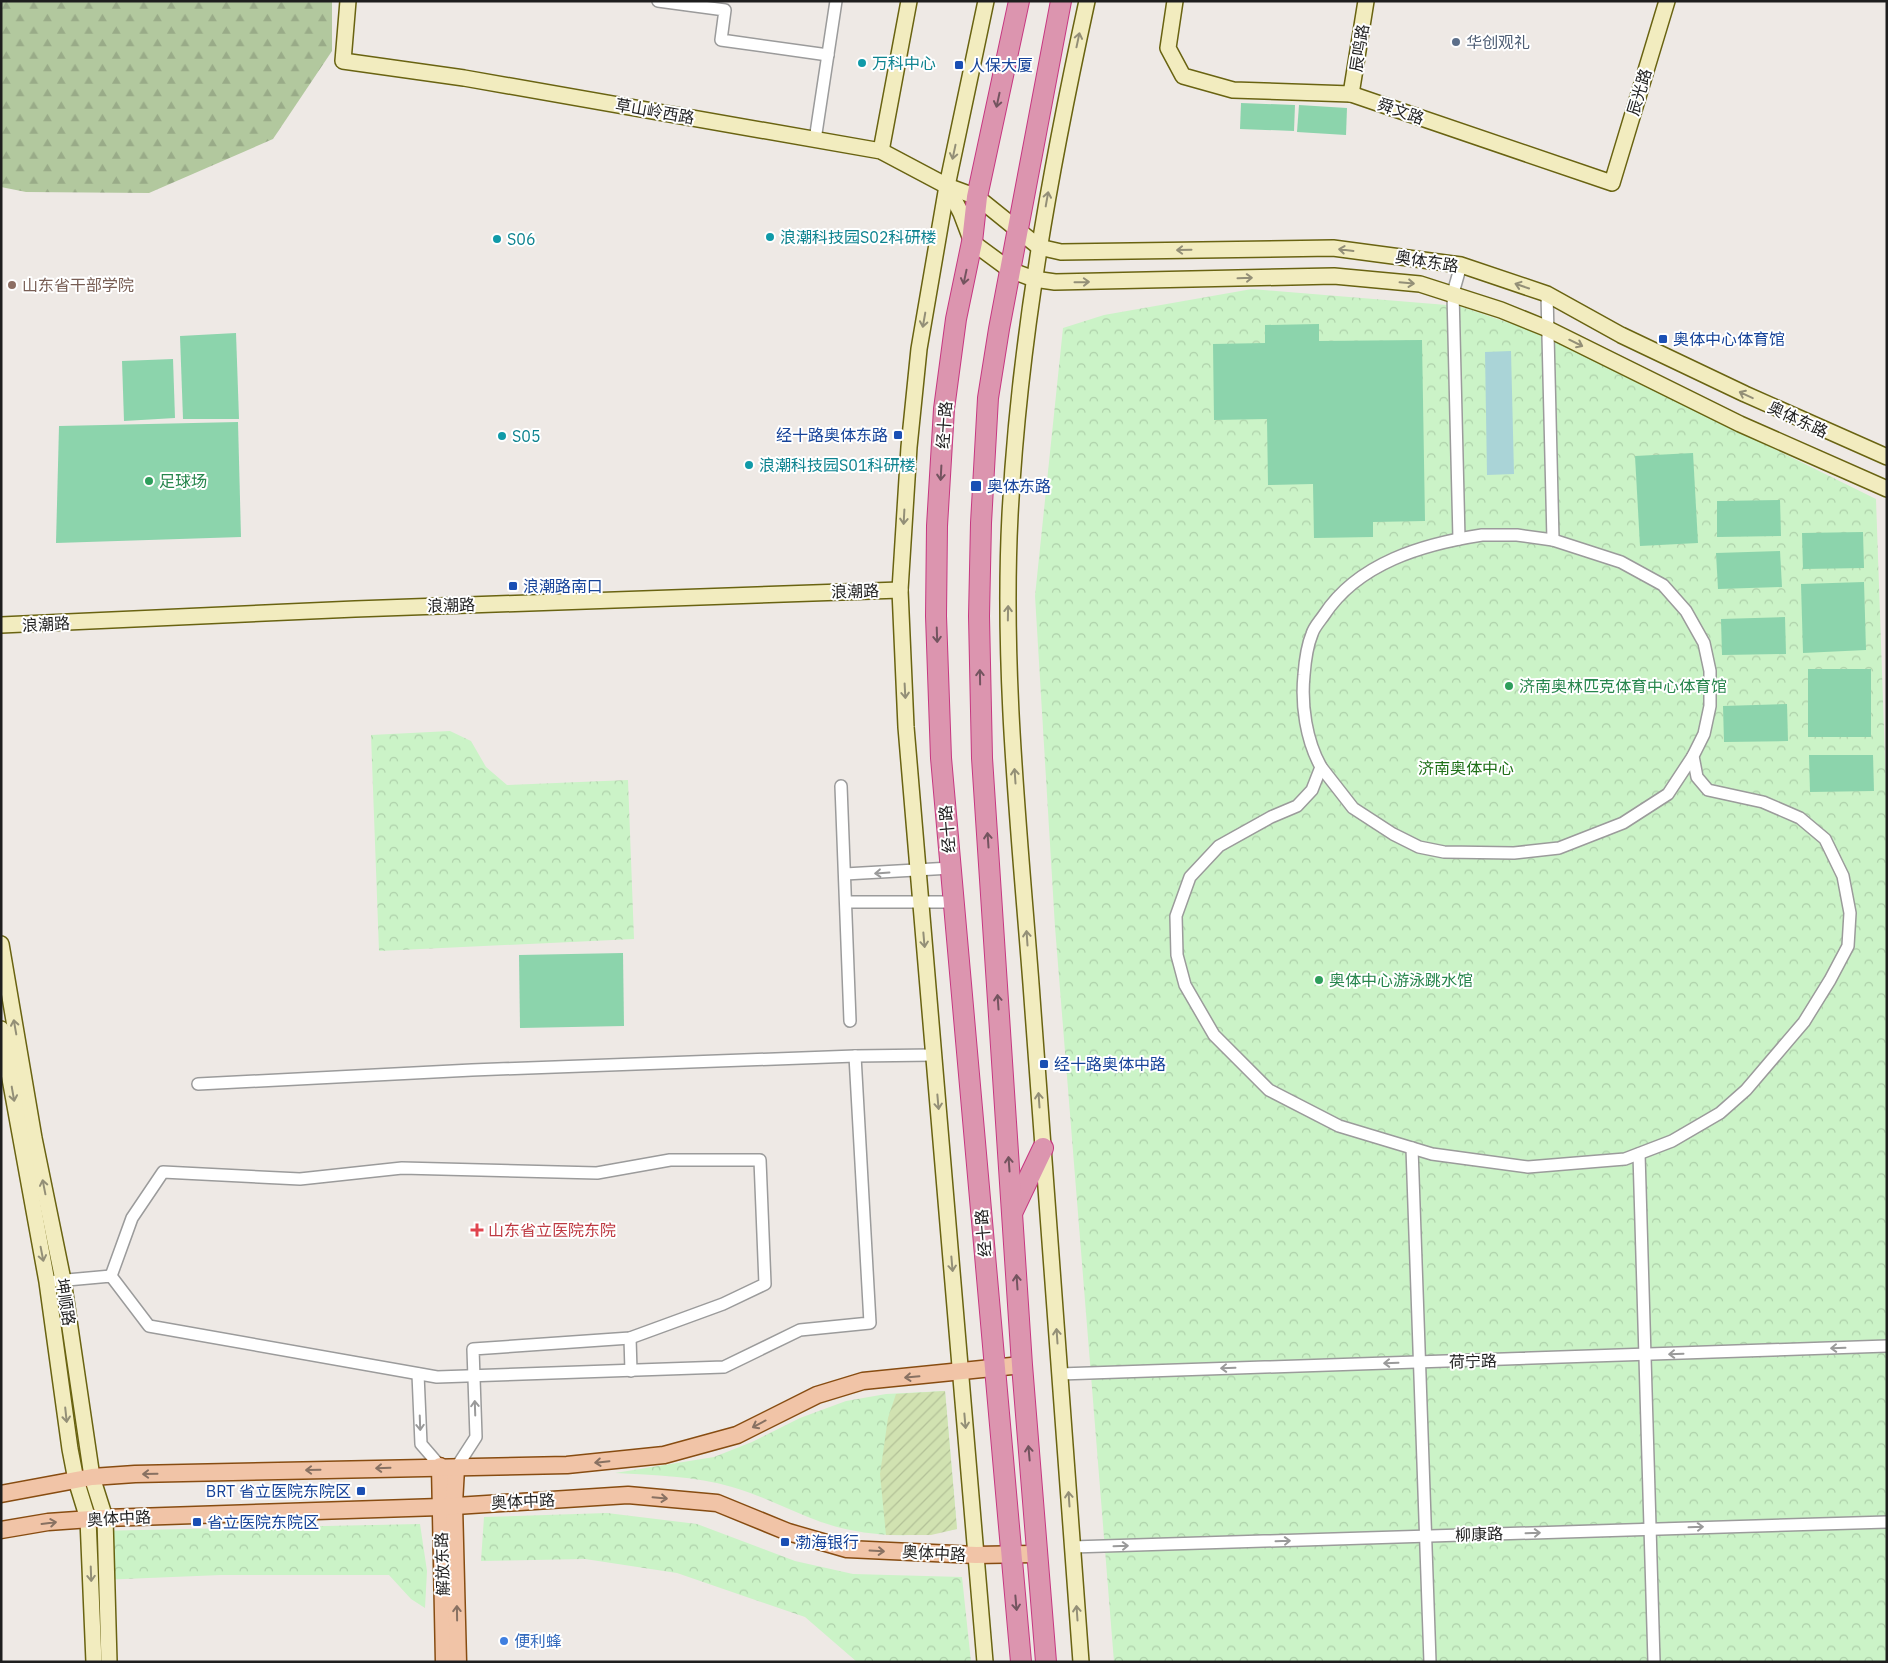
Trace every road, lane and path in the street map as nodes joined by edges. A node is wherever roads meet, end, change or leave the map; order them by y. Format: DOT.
graph roads {
  1 [pos="348,1"];
  2 [pos="658,1"];
  3 [pos="836,1"];
  4 [pos="909,1"];
  5 [pos="986,1"];
  6 [pos="1019,1"];
  7 [pos="1061,1"];
  8 [pos="1086,1"];
  9 [pos="1175,1"];
  10 [pos="1366,1"];
  11 [pos="1667,1"];
  12 [pos="828,55"];
  13 [pos="1351,94"];
  14 [pos="815,140"];
  15 [pos="881,151"];
  16 [pos="1612,183"];
  17 [pos="947,186"];
  18 [pos="977,197"];
  19 [pos="1018,231"];
  20 [pos="972,242"];
  21 [pos="1039,247"];
  22 [pos="1461,265"];
  23 [pos="1010,270"];
  24 [pos="1034,279"];
  25 [pos="1452,293"];
  26 [pos="1547,294"];
  27 [pos="1548,329"];
  28 [pos="1887,457"];
  29 [pos="1887,489"];
  30 [pos="1459,539"];
  31 [pos="1553,540"];
  32 [pos="900,590"];
  33 [pos="1,625"];
  34 [pos="1693,756"];
  35 [pos="1321,767"];
  36 [pos="841,786"];
  37 [pos="951,868"];
  38 [pos="918,870"];
  39 [pos="845,874"];
  40 [pos="846,902"];
  41 [pos="954,902"];
  42 [pos="921,903"];
  43 [pos="1,944"];
  44 [pos="850,1022"];
  45 [pos="1,1029"];
  46 [pos="855,1056"];
  47 [pos="934,1056"];
  48 [pos="198,1084"];
  49 [pos="1043,1148"];
  50 [pos="1412,1148"];
  51 [pos="1639,1154"];
  52 [pos="1012,1213"];
  53 [pos="111,1276"];
  54 [pos="63,1280"];
  55 [pos="47,1282"];
  56 [pos="630,1338"];
  57 [pos="1887,1346"];
  58 [pos="1645,1355"];
  59 [pos="1420,1362"];
  60 [pos="1022,1365"];
  61 [pos="994,1366"];
  62 [pos="631,1371"];
  63 [pos="961,1373"];
  64 [pos="418,1374"];
  65 [pos="1060,1374"];
  66 [pos="474,1376"];
  67 [pos="448,1467"];
  68 [pos="92,1477"];
  69 [pos="76,1480"];
  70 [pos="1,1494"];
  71 [pos="447,1506"];
  72 [pos="105,1518"];
  73 [pos="88,1519"];
  74 [pos="1887,1522"];
  75 [pos="1649,1528"];
  76 [pos="1,1530"];
  77 [pos="1426,1536"];
  78 [pos="1072,1547"];
  79 [pos="1038,1554"];
  80 [pos="976,1555"];
  81 [pos="1012,1555"];
  82 [pos="94,1662"];
  83 [pos="109,1662"];
  84 [pos="444,1662"];
  85 [pos="458,1662"];
  86 [pos="985,1662"];
  87 [pos="1021,1662"];
  88 [pos="1046,1662"];
  89 [pos="1081,1662"];
  90 [pos="1430,1662"];
  91 [pos="1654,1662"];
  1 -- 14 [label="main road, 草山岭西路"];
  2 -- 12 [label="street"];
  3 -- 12 [label="street"];
  4 -- 15 [label="main road"];
  5 -- 17 [label="main road, 经十路, one-way"];
  6 -- 18 [label="highway, 经十路, one-way"];
  7 -- 19 [label="highway, 经十路"];
  21 -- 8 [label="main road, one-way"];
  9 -- 13 [label="main road, 舜文路"];
  10 -- 13 [label="main road, 辰鸣路"];
  11 -- 16 [label="main road, 辰光路"];
  12 -- 14 [label="street"];
  13 -- 16 [label="main road, 舜文路"];
  14 -- 15 [label="main road, 草山岭西路"];
  15 -- 17 [label="main road, 草山岭西路"];
  17 -- 18 [label="main road, 奥体东路"];
  17 -- 20 [label="main road"];
  17 -- 32 [label="main road, 经十路, one-way"];
  18 -- 19 [label="main road, 奥体东路"];
  18 -- 20 [label="highway, 经十路"];
  19 -- 21 [label="main road, 奥体东路"];
  19 -- 23 [label="highway, 经十路"];
  20 -- 23 [label="main road"];
  20 -- 37 [label="highway, 经十路, one-way"];
  22 -- 21 [label="main road, 奥体东路, one-way"];
  21 -- 24 [label="main road"];
  22 -- 25 [label="street"];
  26 -- 22 [label="main road, 奥体东路, one-way"];
  23 -- 24 [label="main road"];
  52 -- 23 [label="highway, 经十路, one-way"];
  24 -- 25 [label="main road, one-way"];
  49 -- 24 [label="main road, one-way"];
  25 -- 27 [label="main road"];
  25 -- 30 [label="street"];
  26 -- 27 [label="street"];
  28 -- 26 [label="main road, 奥体东路, one-way"];
  27 -- 29 [label="main road, one-way"];
  27 -- 31 [label="street"];
  30 -- 31 [label="street"];
  30 -- 35 [label="street"];
  31 -- 34 [label="street"];
  32 -- 33 [label="main road, 浪潮路"];
  32 -- 38 [label="main road, 经十路, one-way"];
  34 -- 35 [label="street"];
  34 -- 51 [label="street"];
  35 -- 50 [label="street"];
  36 -- 39 [label="street"];
  37 -- 38 [label="street"];
  37 -- 41 [label="highway, 经十路"];
  38 -- 39 [label="street, one-way"];
  38 -- 42 [label="main road, 经十路"];
  39 -- 40 [label="street"];
  40 -- 42 [label="street"];
  40 -- 44 [label="street"];
  41 -- 42 [label="street"];
  41 -- 61 [label="highway, 经十路"];
  42 -- 47 [label="main road, 经十路, one-way"];
  54 -- 43 [label="main road, 坤顺路, one-way"];
  45 -- 55 [label="main road, 坤顺路, one-way"];
  46 -- 47 [label="street"];
  46 -- 48 [label="street"];
  46 -- 62 [label="street"];
  47 -- 63 [label="main road, 经十路, one-way"];
  49 -- 52 [label="highway"];
  65 -- 49 [label="main road, one-way"];
  50 -- 51 [label="street"];
  50 -- 59 [label="street"];
  51 -- 58 [label="street"];
  60 -- 52 [label="highway, 经十路, one-way"];
  53 -- 54 [label="street"];
  53 -- 56 [label="street"];
  53 -- 64 [label="street"];
  54 -- 55 [label="street"];
  54 -- 68 [label="main road, 坤顺路"];
  55 -- 69 [label="main road, 坤顺路, one-way"];
  56 -- 62 [label="street"];
  56 -- 66 [label="street"];
  57 -- 58 [label="street, 荷宁路, one-way"];
  58 -- 59 [label="street, 荷宁路"];
  58 -- 75 [label="street"];
  59 -- 65 [label="street, 荷宁路, one-way"];
  59 -- 77 [label="street"];
  60 -- 61 [label="main road, 奥体中路"];
  79 -- 60 [label="highway, 经十路, one-way"];
  61 -- 63 [label="main road, 奥体中路"];
  61 -- 81 [label="highway, 经十路"];
  62 -- 66 [label="street"];
  63 -- 67 [label="main road, 奥体中路, one-way"];
  63 -- 80 [label="main road, 经十路, one-way"];
  64 -- 66 [label="street"];
  64 -- 67 [label="street, one-way"];
  78 -- 65 [label="main road, one-way"];
  67 -- 66 [label="street, one-way"];
  67 -- 68 [label="main road, 奥体中路, one-way"];
  67 -- 71 [label="main road, 解放东路"];
  68 -- 69 [label="main road, 奥体中路"];
  68 -- 72 [label="main road, 坤顺路"];
  69 -- 70 [label="main road, 奥体中路"];
  69 -- 73 [label="main road, 坤顺路"];
  71 -- 72 [label="main road, 奥体中路"];
  71 -- 80 [label="main road, 奥体中路, one-way"];
  71 -- 84 [label="main road, 解放东路"];
  85 -- 71 [label="main road, 解放东路, one-way"];
  72 -- 73 [label="main road, 奥体中路"];
  72 -- 83 [label="main road, 坤顺路"];
  76 -- 73 [label="main road, 奥体中路, one-way"];
  73 -- 82 [label="main road, 坤顺路, one-way"];
  75 -- 74 [label="street, 柳康路, one-way"];
  77 -- 75 [label="street, 柳康路, one-way"];
  75 -- 91 [label="street"];
  78 -- 77 [label="street, 柳康路, one-way"];
  77 -- 90 [label="street"];
  89 -- 78 [label="main road, one-way"];
  79 -- 81 [label="main road, 奥体中路"];
  79 -- 88 [label="highway, 经十路"];
  80 -- 81 [label="main road, 奥体中路"];
  80 -- 86 [label="main road, 经十路"];
  81 -- 87 [label="highway, 经十路, one-way"];
}
